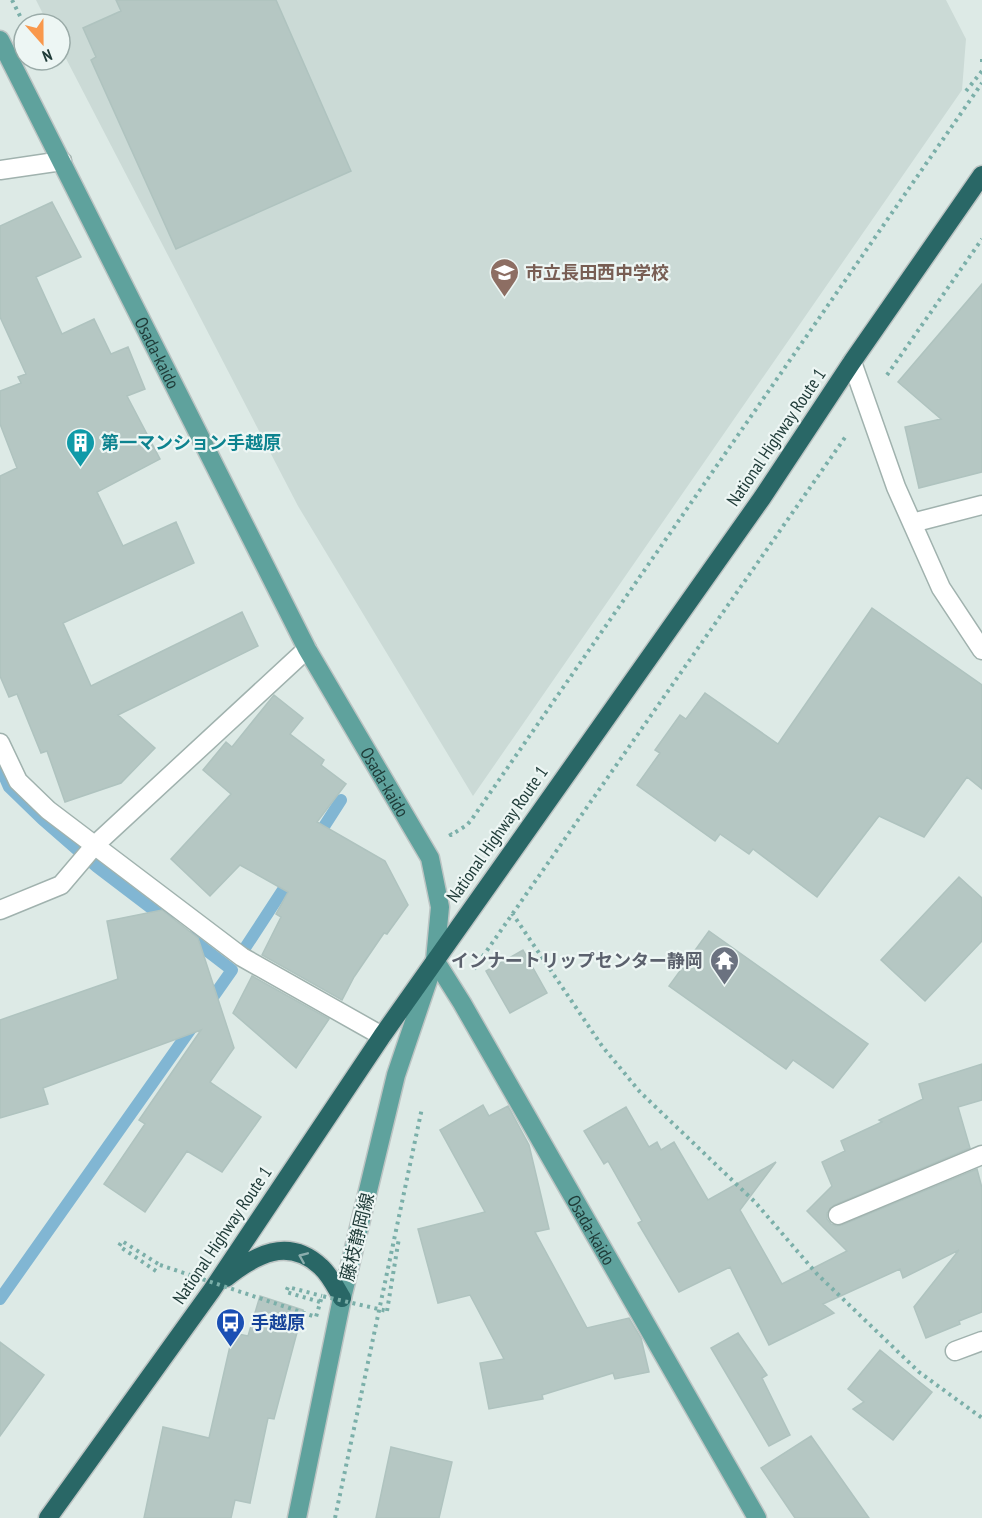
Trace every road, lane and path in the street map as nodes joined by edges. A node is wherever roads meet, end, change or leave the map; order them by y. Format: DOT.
graph roads {
  1 [pos="0,40"];
  2 [pos="982,71"];
  3 [pos="982,84"];
  4 [pos="966,91"];
  5 [pos="62,161"];
  6 [pos="0,170"];
  7 [pos="982,176"];
  8 [pos="982,239"];
  9 [pos="852,362"];
  10 [pos="867,405"];
  11 [pos="982,505"];
  12 [pos="912,523"];
  13 [pos="307,649"];
  14 [pos="982,650"];
  15 [pos="0,743"];
  16 [pos="451,835"];
  17 [pos="95,845"];
  18 [pos="0,910"];
  19 [pos="512,913"];
  20 [pos="435,960"];
  21 [pos="475,978"];
  22 [pos="382,1036"];
  23 [pos="422,1105"];
  24 [pos="982,1155"];
  25 [pos="838,1215"];
  26 [pos="399,1238"];
  27 [pos="156,1271"];
  28 [pos="212,1290"];
  29 [pos="322,1296"];
  30 [pos="342,1298"];
  31 [pos="320,1302"];
  32 [pos="982,1341"];
  33 [pos="954,1351"];
  34 [pos="982,1418"];
  35 [pos="48,1518"];
  36 [pos="297,1518"];
  37 [pos="334,1518"];
  38 [pos="756,1518"];
  1 -- 5 [label="main road, Osada-kaido"];
  2 -- 4 [label="path"];
  3 -- 16 [label="path"];
  5 -- 6 [label="street"];
  5 -- 13 [label="main road, Osada-kaido"];
  7 -- 9 [label="highway, National Highway Route 1"];
  8 -- 10 [label="path"];
  9 -- 10 [label="street"];
  9 -- 20 [label="highway, National Highway Route 1"];
  10 -- 12 [label="street"];
  10 -- 19 [label="path"];
  11 -- 12 [label="street"];
  12 -- 14 [label="street"];
  13 -- 17 [label="street"];
  13 -- 20 [label="main road, Osada-kaido"];
  15 -- 17 [label="street"];
  17 -- 18 [label="street"];
  17 -- 22 [label="street"];
  19 -- 21 [label="path"];
  19 -- 34 [label="path"];
  20 -- 22 [label="highway, National Highway Route 1"];
  20 -- 30 [label="main road, 藤枝静岡線"];
  20 -- 38 [label="main road, Osada-kaido"];
  22 -- 28 [label="highway, National Highway Route 1"];
  23 -- 37 [label="path"];
  24 -- 25 [label="street"];
  26 -- 29 [label="path, bridge"];
  27 -- 31 [label="path, bridge"];
  30 -- 28 [label="highway, one-way"];
  28 -- 35 [label="highway, National Highway Route 1"];
  29 -- 31 [label="path, bridge"];
  29 -- 31 [label="path, bridge"];
  30 -- 36 [label="main road, 藤枝静岡線"];
  32 -- 33 [label="street"];
}
